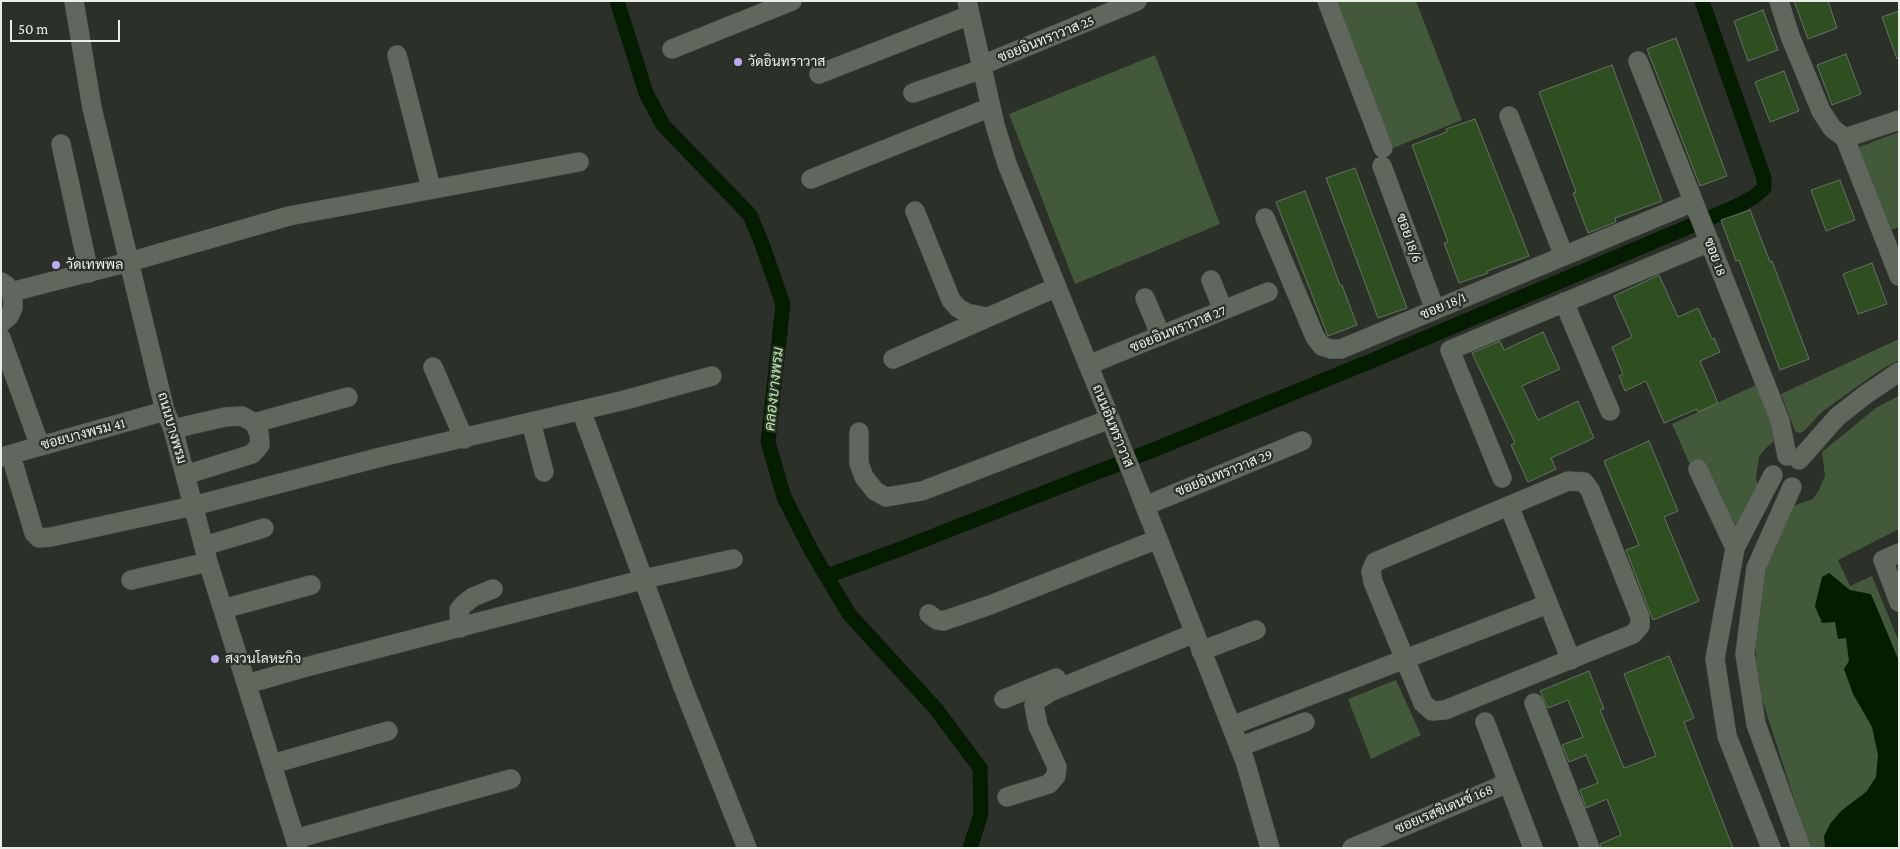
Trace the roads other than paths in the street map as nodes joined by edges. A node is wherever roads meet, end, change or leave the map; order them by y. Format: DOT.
graph roads {
  1 [pos="74,1"];
  2 [pos="792,1"];
  3 [pos="1137,1"];
  4 [pos="1327,1"];
  5 [pos="1779,1"];
  6 [pos="968,8"];
  7 [pos="672,49"];
  8 [pos="397,55"];
  9 [pos="1638,61"];
  10 [pos="982,67"];
  11 [pos="819,74"];
  12 [pos="913,93"];
  13 [pos="991,107"];
  14 [pos="1509,116"];
  15 [pos="1899,120"];
  16 [pos="1846,138"];
  17 [pos="60,144"];
  18 [pos="579,162"];
  19 [pos="811,179"];
  20 [pos="431,188"];
  21 [pos="1695,207"];
  22 [pos="915,211"];
  23 [pos="1265,218"];
  24 [pos="1708,238"];
  25 [pos="1564,256"];
  26 [pos="129,262"];
  27 [pos="89,273"];
  28 [pos="1899,276"];
  29 [pos="1210,280"];
  30 [pos="6,287"];
  31 [pos="1057,287"];
  32 [pos="1268,292"];
  33 [pos="1144,298"];
  34 [pos="1564,302"];
  35 [pos="1223,310"];
  36 [pos="1435,310"];
  37 [pos="986,317"];
  38 [pos="1,323"];
  39 [pos="1161,336"];
  40 [pos="1,338"];
  41 [pos="894,359"];
  42 [pos="1088,365"];
  43 [pos="433,367"];
  44 [pos="1899,372"];
  45 [pos="712,376"];
  46 [pos="348,397"];
  47 [pos="581,410"];
  48 [pos="166,411"];
  49 [pos="1610,411"];
  50 [pos="1110,419"];
  51 [pos="531,422"];
  52 [pos="254,423"];
  53 [pos="173,429"];
  54 [pos="859,432"];
  55 [pos="464,438"];
  56 [pos="1302,440"];
  57 [pos="40,446"];
  58 [pos="1793,458"];
  59 [pos="8,461"];
  60 [pos="1698,468"];
  61 [pos="544,472"];
  62 [pos="185,475"];
  63 [pos="1773,475"];
  64 [pos="1502,478"];
  65 [pos="1792,487"];
  66 [pos="193,506"];
  67 [pos="1145,506"];
  68 [pos="1508,506"];
  69 [pos="264,528"];
  70 [pos="1160,545"];
  71 [pos="1735,548"];
  72 [pos="1899,553"];
  73 [pos="206,554"];
  74 [pos="733,559"];
  75 [pos="644,579"];
  76 [pos="132,580"];
  77 [pos="311,585"];
  78 [pos="492,589"];
  79 [pos="1899,602"];
  80 [pos="1548,604"];
  81 [pos="223,609"];
  82 [pos="928,614"];
  83 [pos="966,626"];
  84 [pos="460,628"];
  85 [pos="1193,629"];
  86 [pos="1256,630"];
  87 [pos="1201,651"];
  88 [pos="1404,660"];
  89 [pos="1571,660"];
  90 [pos="247,684"];
  91 [pos="1004,700"];
  92 [pos="1534,703"];
  93 [pos="1306,722"];
  94 [pos="1485,722"];
  95 [pos="1231,726"];
  96 [pos="388,731"];
  97 [pos="1239,747"];
  98 [pos="272,764"];
  99 [pos="511,779"];
  100 [pos="1508,783"];
  101 [pos="1007,797"];
  102 [pos="297,843"];
  103 [pos="747,848"];
  104 [pos="1270,848"];
  105 [pos="1352,848"];
  106 [pos="1533,848"];
  107 [pos="1590,848"];
  108 [pos="1771,848"];
  109 [pos="1801,848"];
  1 -- 26 [label="street, ถนนบางพรม"];
  2 -- 7 [label="street"];
  3 -- 10 [label="street, ซอยอินทราวาส 25"];
  4 -- 36 [label="street, ซอย 18/6"];
  5 -- 16 [label="street"];
  6 -- 10 [label="street, ถนนอินทราวาส"];
  6 -- 11 [label="street"];
  8 -- 20 [label="street"];
  9 -- 21 [label="street, ซอย 18"];
  10 -- 12 [label="street, ซอยอินทราวาส 25"];
  10 -- 13 [label="street, ถนนอินทราวาส"];
  13 -- 19 [label="street"];
  13 -- 31 [label="street, ถนนอินทราวาส"];
  14 -- 25 [label="street"];
  15 -- 16 [label="street"];
  16 -- 28 [label="street"];
  17 -- 27 [label="street"];
  18 -- 20 [label="street"];
  20 -- 26 [label="street"];
  21 -- 24 [label="street, ซอย 18"];
  21 -- 25 [label="street, ซอย 18/1"];
  22 -- 37 [label="street"];
  23 -- 36 [label="street, ซอย 18/1"];
  24 -- 34 [label="street"];
  24 -- 58 [label="street, ซอย 18"];
  25 -- 36 [label="street, ซอย 18/1"];
  26 -- 27 [label="street"];
  26 -- 48 [label="street, ถนนบางพรม"];
  27 -- 30 [label="street"];
  29 -- 35 [label="street"];
  30 -- 38 [label="street"];
  31 -- 37 [label="street"];
  31 -- 42 [label="street, ถนนอินทราวาส"];
  32 -- 35 [label="street, ซอยอินทราวาส 27"];
  33 -- 39 [label="street"];
  34 -- 49 [label="street"];
  34 -- 64 [label="street"];
  35 -- 39 [label="street, ซอยอินทราวาส 27"];
  37 -- 41 [label="street"];
  39 -- 42 [label="street, ซอยอินทราวาส 27"];
  40 -- 57 [label="street"];
  42 -- 50 [label="street, ถนนอินทราวาส"];
  43 -- 55 [label="street"];
  44 -- 58 [label="street"];
  45 -- 47 [label="street"];
  46 -- 52 [label="street"];
  47 -- 51 [label="street"];
  47 -- 75 [label="street"];
  48 -- 53 [label="street, ถนนบางพรม"];
  48 -- 57 [label="street, ซอยบางพรม 41"];
  50 -- 54 [label="street"];
  50 -- 67 [label="street, ถนนอินทราวาส"];
  51 -- 55 [label="street"];
  51 -- 61 [label="street"];
  52 -- 53 [label="street"];
  52 -- 62 [label="street"];
  53 -- 62 [label="street, ถนนบางพรม"];
  55 -- 66 [label="street"];
  56 -- 67 [label="street, ซอยอินทราวาส 29"];
  57 -- 59 [label="street, ซอยบางพรม 41"];
  58 -- 63 [label="street"];
  58 -- 65 [label="street"];
  59 -- 66 [label="street"];
  60 -- 71 [label="street"];
  62 -- 66 [label="street, ถนนบางพรม"];
  63 -- 65 [label="street"];
  63 -- 71 [label="street"];
  65 -- 109 [label="street"];
  66 -- 73 [label="street, ถนนบางพรม"];
  67 -- 70 [label="street, ถนนอินทราวาส"];
  68 -- 80 [label="street"];
  68 -- 88 [label="street"];
  68 -- 89 [label="street"];
  69 -- 73 [label="street"];
  70 -- 82 [label="street"];
  70 -- 83 [label="street"];
  70 -- 85 [label="street, ถนนอินทราวาส"];
  71 -- 108 [label="street"];
  72 -- 79 [label="street"];
  73 -- 76 [label="street"];
  73 -- 81 [label="street, ถนนบางพรม"];
  74 -- 75 [label="street"];
  75 -- 84 [label="street"];
  75 -- 103 [label="street"];
  77 -- 81 [label="street"];
  78 -- 84 [label="street"];
  80 -- 88 [label="street"];
  80 -- 89 [label="street"];
  81 -- 90 [label="street, ถนนบางพรม"];
  84 -- 90 [label="street"];
  85 -- 87 [label="street, ถนนอินทราวาส"];
  85 -- 91 [label="street"];
  85 -- 101 [label="street"];
  86 -- 87 [label="street"];
  87 -- 95 [label="street, ถนนอินทราวาส"];
  88 -- 89 [label="street"];
  88 -- 95 [label="street"];
  90 -- 98 [label="street, ถนนบางพรม"];
  92 -- 107 [label="street"];
  93 -- 97 [label="street"];
  94 -- 100 [label="street, ซอยเรสซิเดนซ์ 168"];
  95 -- 97 [label="street, ถนนอินทราวาส"];
  96 -- 98 [label="street"];
  97 -- 104 [label="street, ถนนอินทราวาส"];
  98 -- 102 [label="street, ถนนบางพรม"];
  99 -- 102 [label="street"];
  100 -- 105 [label="street, ซอยเรสซิเดนซ์ 168"];
  100 -- 106 [label="street, ซอยเรสซิเดนซ์ 168"];
}
